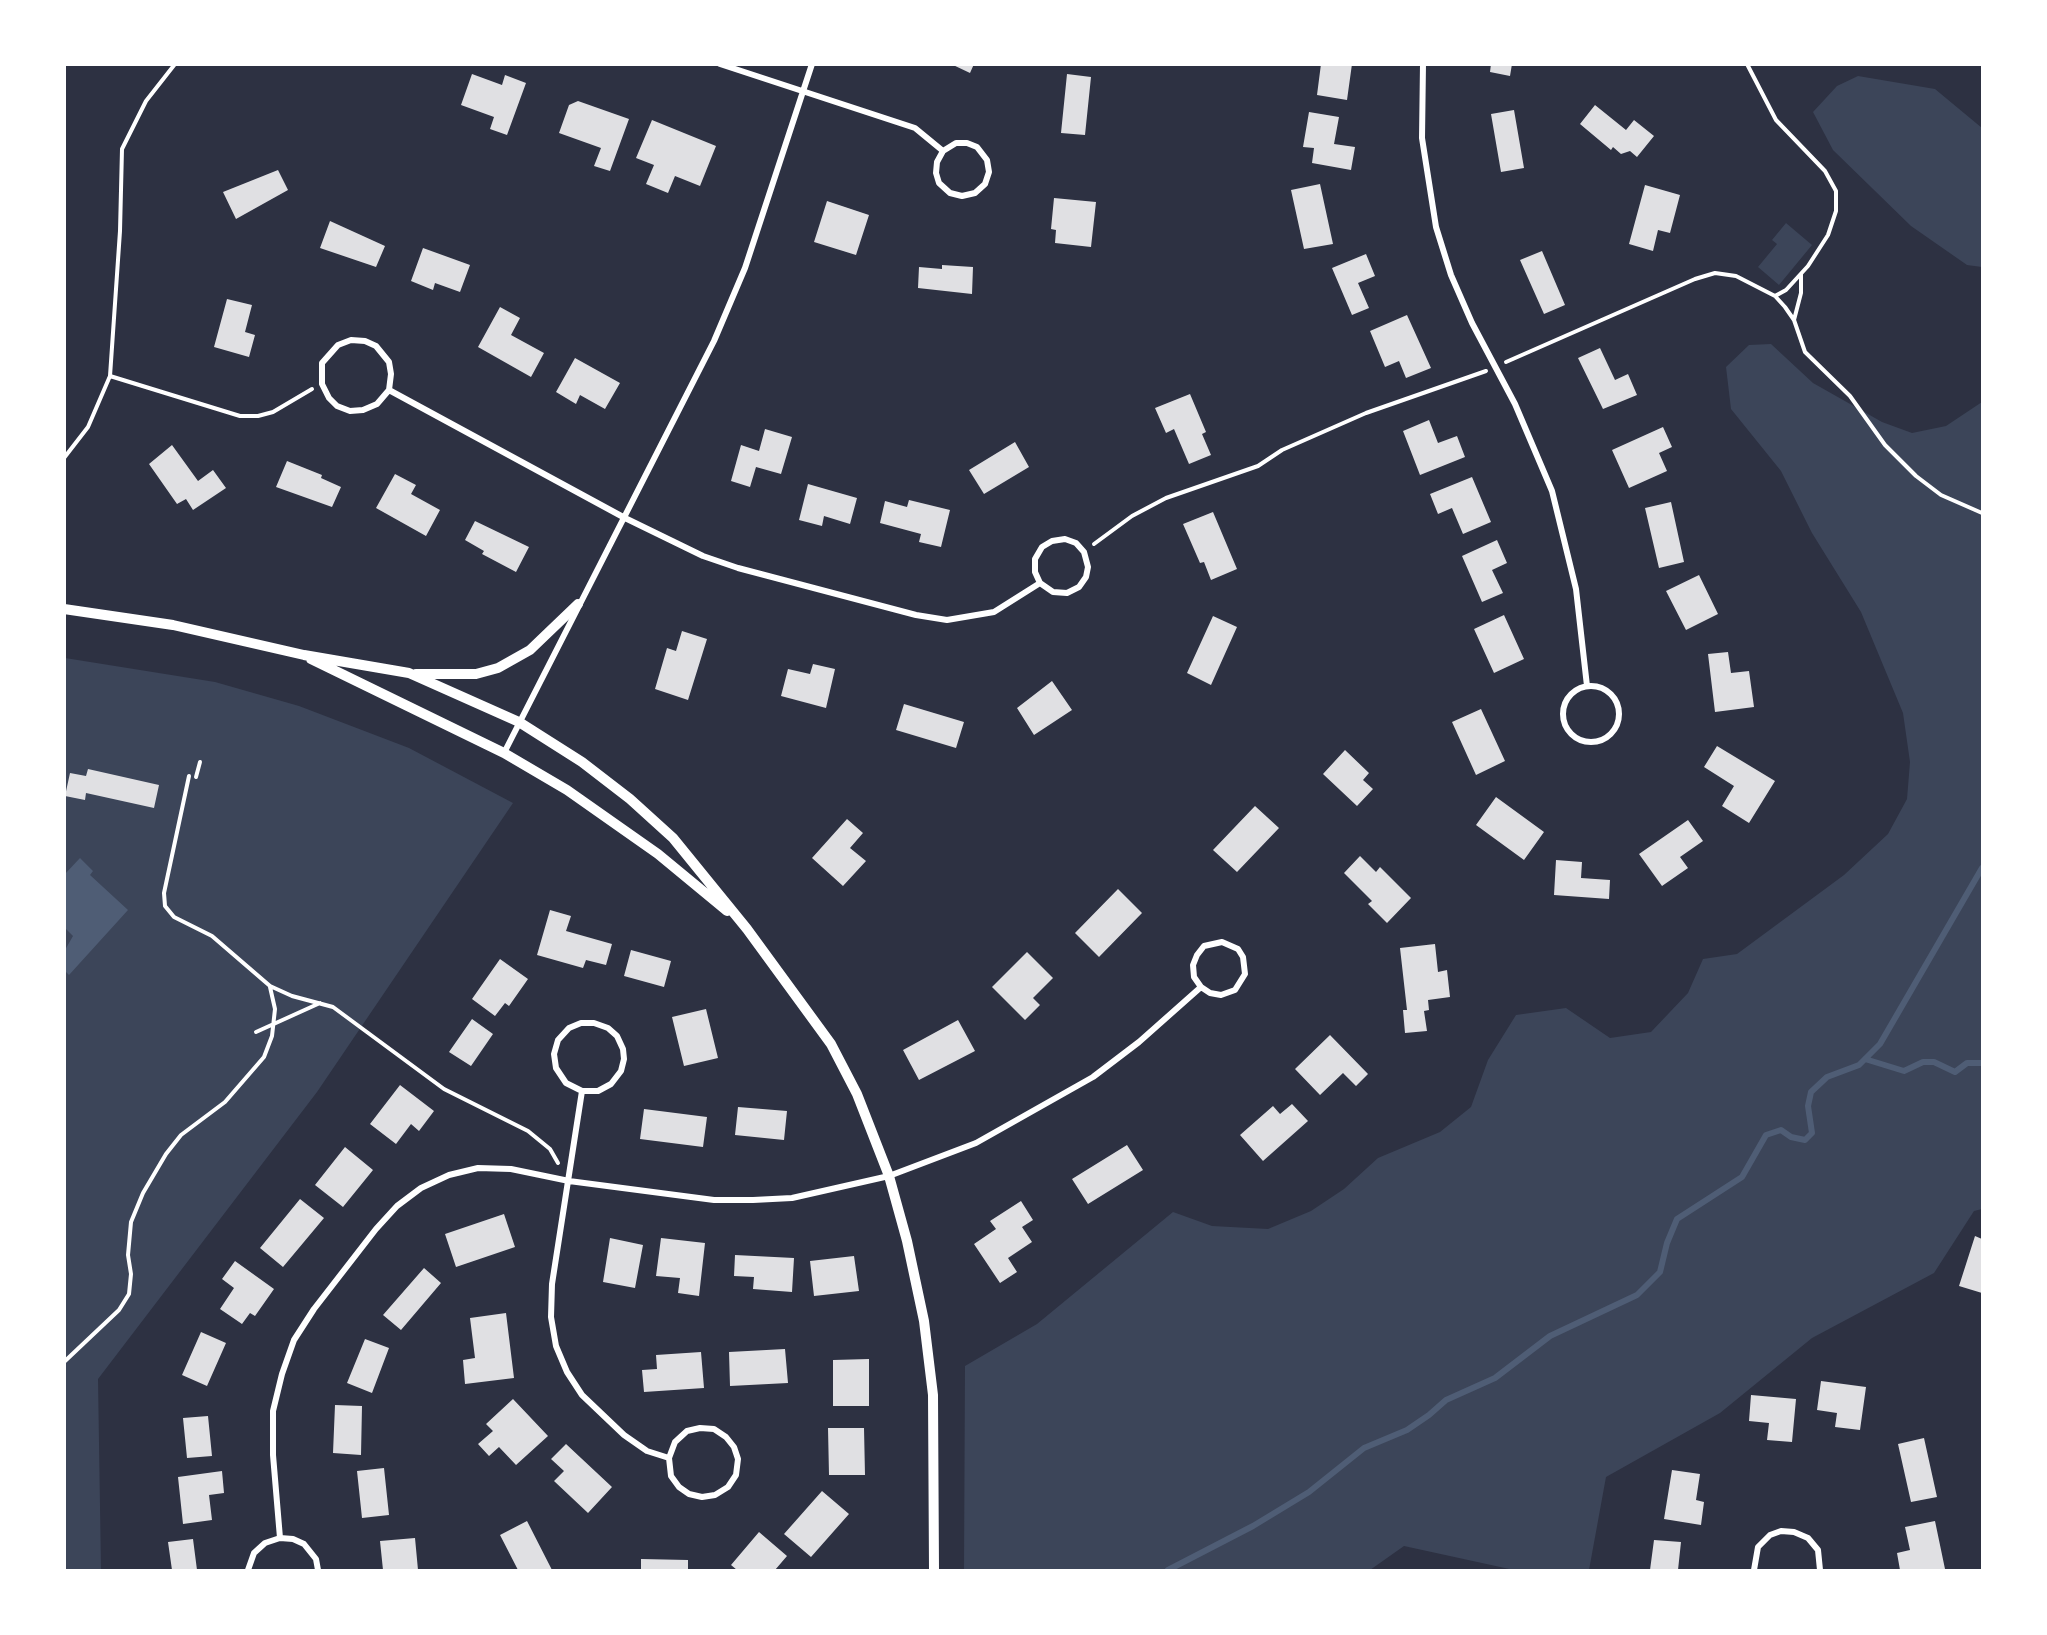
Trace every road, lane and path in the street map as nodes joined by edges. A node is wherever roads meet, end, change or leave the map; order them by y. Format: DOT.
graph roads {
  1 [pos="175,64"];
  2 [pos="720,64"];
  3 [pos="812,64"];
  4 [pos="1423,64"];
  5 [pos="1747,64"];
  6 [pos="802,93"];
  7 [pos="943,151"];
  8 [pos="1801,273"];
  9 [pos="1775,296"];
  10 [pos="1794,320"];
  11 [pos="1495,368"];
  12 [pos="110,376"];
  13 [pos="322,384"];
  14 [pos="389,390"];
  15 [pos="64,458"];
  16 [pos="1983,513"];
  17 [pos="625,518"];
  18 [pos="1084,552"];
  19 [pos="1040,583"];
  20 [pos="578,604"];
  21 [pos="64,609"];
  22 [pos="304,655"];
  23 [pos="409,674"];
  24 [pos="1587,686"];
  25 [pos="519,722"];
  26 [pos="504,753"];
  27 [pos="200,762"];
  28 [pos="189,776"];
  29 [pos="196,777"];
  30 [pos="747,929"];
  31 [pos="270,986"];
  32 [pos="1201,987"];
  33 [pos="320,1003"];
  34 [pos="274,1022"];
  35 [pos="256,1032"];
  36 [pos="582,1091"];
  37 [pos="889,1176"];
  38 [pos="569,1181"];
  39 [pos="64,1362"];
  40 [pos="669,1458"];
  41 [pos="280,1538"];
  42 [pos="248,1570"];
  43 [pos="318,1570"];
  44 [pos="934,1570"];
  45 [pos="1754,1570"];
  46 [pos="1820,1570"];
  1 -- 12 [label="path"];
  2 -- 6 [label="street"];
  3 -- 6 [label="street"];
  4 -- 11 [label="street"];
  5 -- 8 [label="path"];
  6 -- 7 [label="street"];
  6 -- 17 [label="street"];
  7 -- 7 [label="street"];
  8 -- 9 [label="path"];
  8 -- 10 [label="path"];
  9 -- 10 [label="path"];
  9 -- 11 [label="path"];
  10 -- 16 [label="path"];
  11 -- 18 [label="path"];
  11 -- 24 [label="street"];
  12 -- 13 [label="path"];
  12 -- 15 [label="path"];
  13 -- 14 [label="street"];
  13 -- 14 [label="street"];
  14 -- 17 [label="street"];
  17 -- 19 [label="street"];
  17 -- 20 [label="street"];
  18 -- 19 [label="street"];
  18 -- 19 [label="street"];
  20 -- 23 [label="street"];
  20 -- 25 [label="street"];
  21 -- 22 [label="street"];
  22 -- 23 [label="street"];
  22 -- 26 [label="street"];
  23 -- 25 [label="street"];
  24 -- 24 [label="street"];
  25 -- 26 [label="street"];
  25 -- 30 [label="street"];
  26 -- 30 [label="street"];
  27 -- 29 [label="path"];
  28 -- 31 [label="path"];
  30 -- 37 [label="street"];
  31 -- 33 [label="path"];
  31 -- 34 [label="path"];
  32 -- 32 [label="street"];
  32 -- 37 [label="street"];
  33 -- 34 [label="path"];
  33 -- 38 [label="path"];
  34 -- 35 [label="path"];
  34 -- 39 [label="path"];
  36 -- 36 [label="street"];
  36 -- 38 [label="street"];
  37 -- 38 [label="street"];
  37 -- 44 [label="street"];
  38 -- 40 [label="street"];
  38 -- 41 [label="street"];
  40 -- 40 [label="street"];
  41 -- 42 [label="street"];
  41 -- 43 [label="street"];
  45 -- 46 [label="street"];
}
